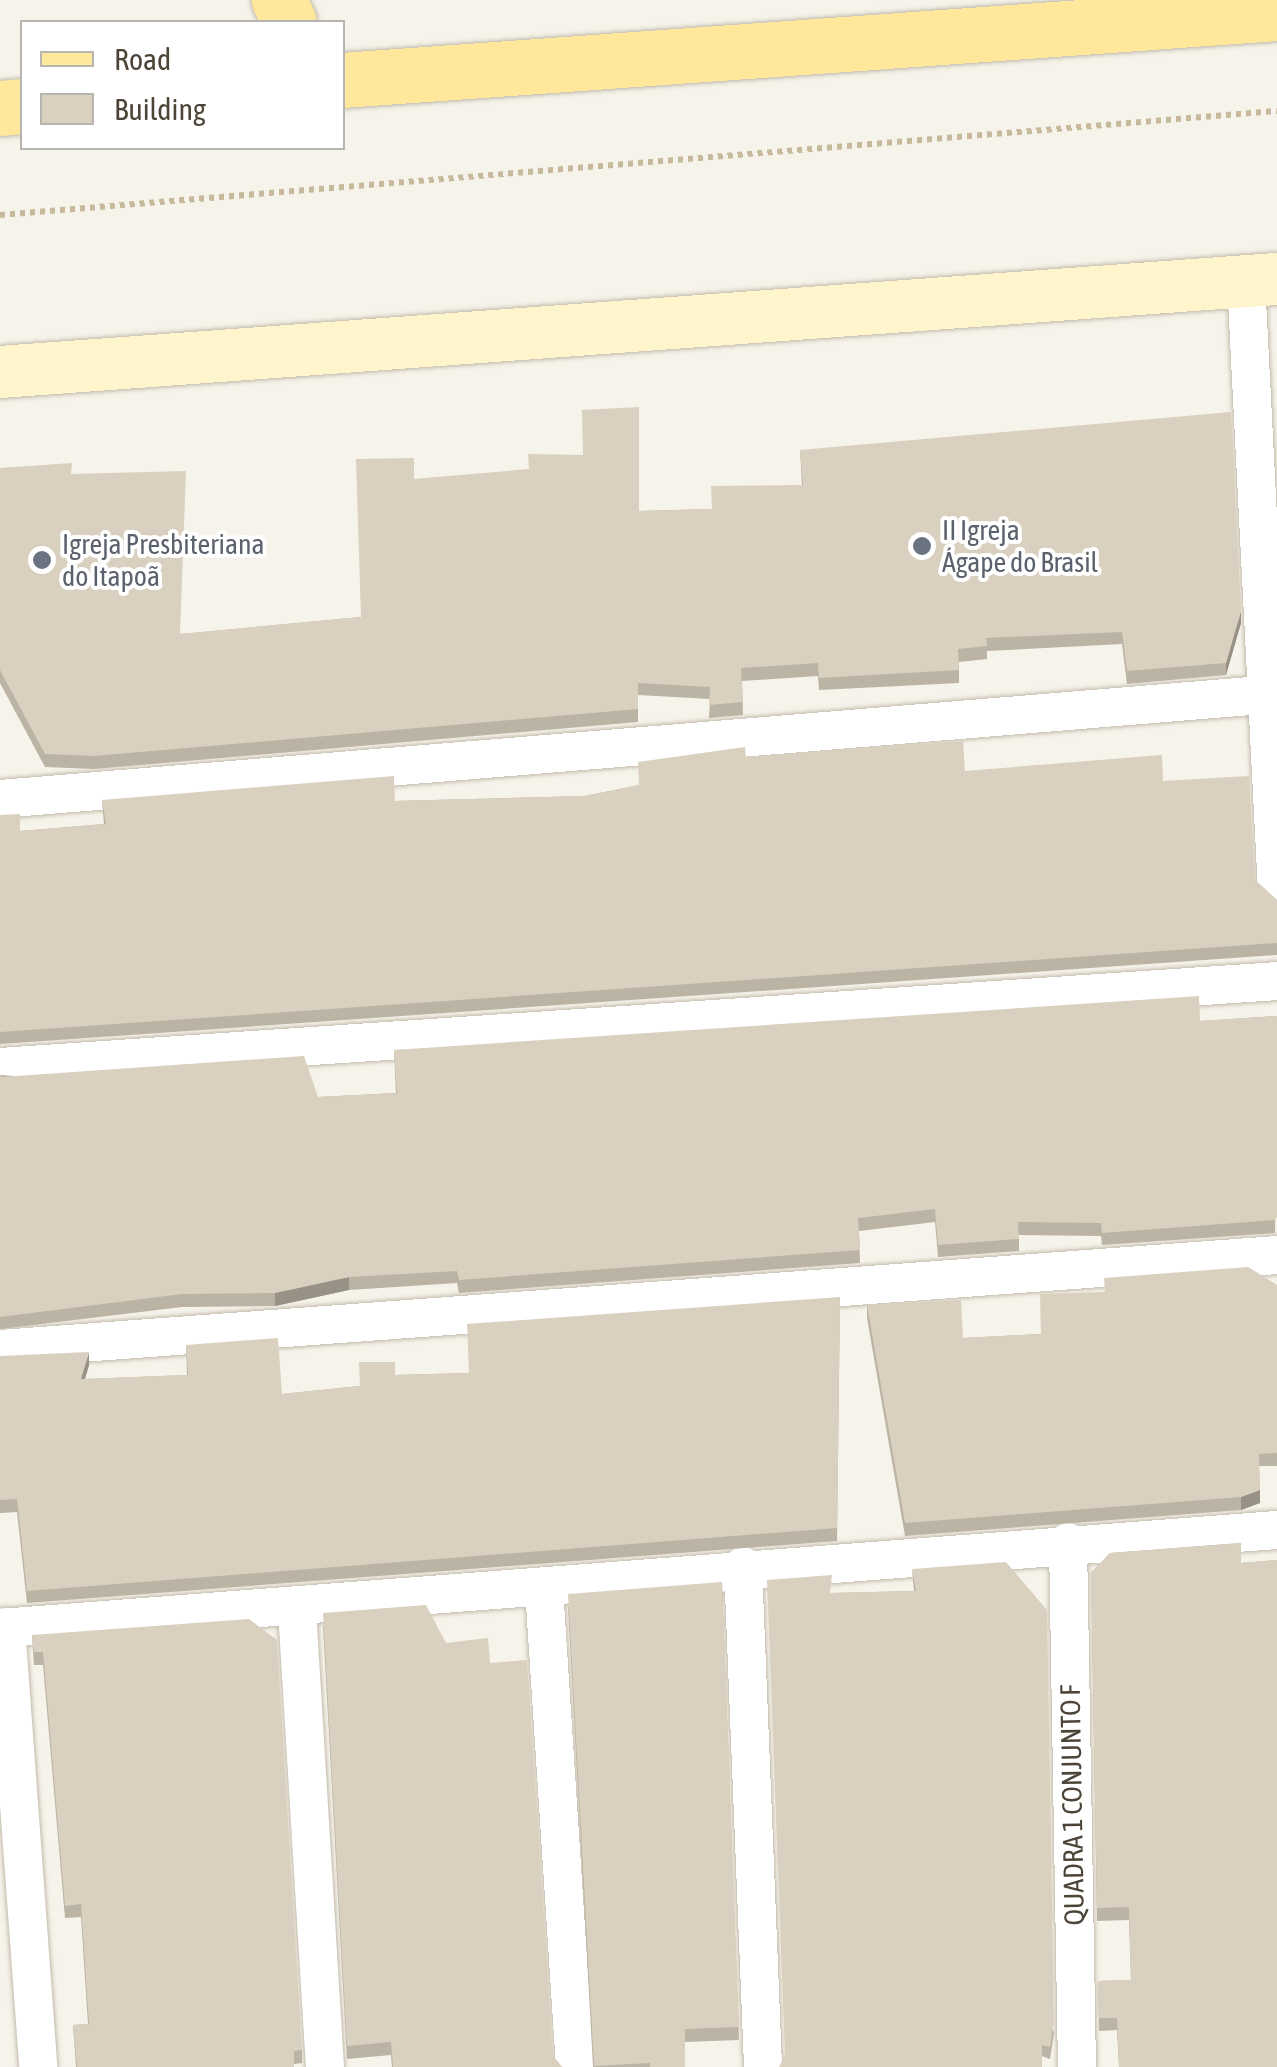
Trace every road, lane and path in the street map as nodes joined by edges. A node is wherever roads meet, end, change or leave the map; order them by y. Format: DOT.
graph roads {
  1 [pos="1277,13"];
  2 [pos="345,80"];
  3 [pos="1277,111"];
  4 [pos="0,215"];
  5 [pos="1262,279"];
  6 [pos="0,372"];
  7 [pos="1263,695"];
  8 [pos="0,800"];
  9 [pos="1277,890"];
  10 [pos="1277,980"];
  11 [pos="0,1068"];
  12 [pos="1277,1255"];
  13 [pos="0,1349"];
  14 [pos="1277,1530"];
  15 [pos="1068,1542"];
  16 [pos="743,1566"];
  17 [pos="544,1588"];
  18 [pos="297,1610"];
  19 [pos="3,1628"];
  20 [pos="38,2067"];
  21 [pos="325,2067"];
  22 [pos="575,2067"];
  23 [pos="764,2067"];
  24 [pos="1077,2067"];
  1 -- 2 [label="main road"];
  3 -- 4 [label="path"];
  5 -- 6 [label="street"];
  5 -- 7 [label="street"];
  7 -- 8 [label="street"];
  7 -- 9 [label="street"];
  10 -- 11 [label="street"];
  12 -- 13 [label="street"];
  14 -- 15 [label="street"];
  15 -- 16 [label="street"];
  15 -- 24 [label="street, QUADRA 1 CONJUNTO F"];
  16 -- 17 [label="street"];
  16 -- 23 [label="street"];
  17 -- 18 [label="street"];
  17 -- 22 [label="street"];
  18 -- 19 [label="street"];
  18 -- 21 [label="street"];
  19 -- 20 [label="street"];
}
